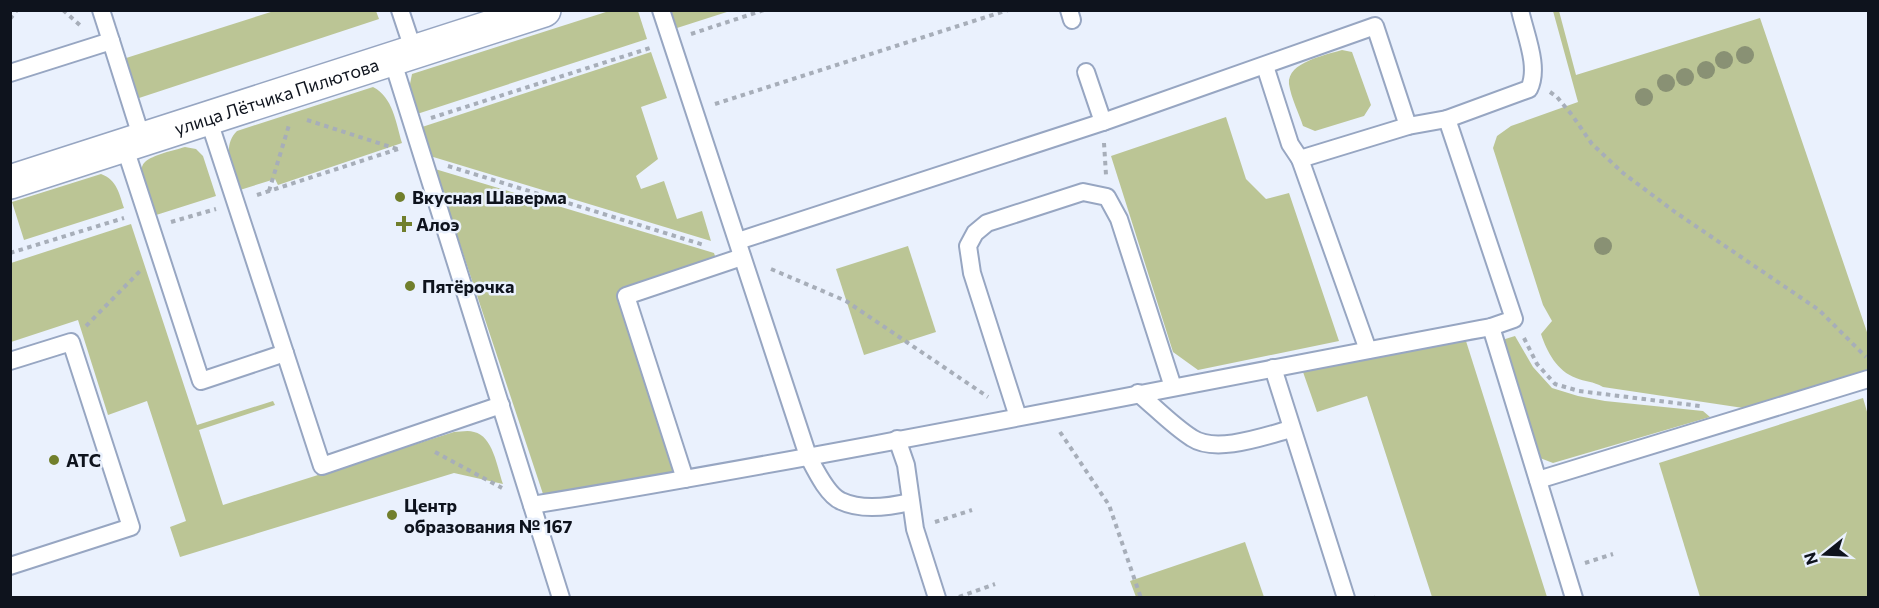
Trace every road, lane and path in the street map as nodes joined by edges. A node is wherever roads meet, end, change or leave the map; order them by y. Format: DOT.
graph roads {
  1 [pos="17,10"];
  2 [pos="101,10"];
  3 [pos="400,10"];
  4 [pos="544,10"];
  5 [pos="661,10"];
  6 [pos="764,10"];
  7 [pos="1008,10"];
  8 [pos="1520,10"];
  9 [pos="10,19"];
  10 [pos="688,35"];
  11 [pos="111,41"];
  12 [pos="652,47"];
  13 [pos="403,56"];
  14 [pos="1265,66"];
  15 [pos="1086,72"];
  16 [pos="10,73"];
  17 [pos="1533,81"];
  18 [pos="713,105"];
  19 [pos="292,115"];
  20 [pos="208,118"];
  21 [pos="302,119"];
  22 [pos="1447,119"];
  23 [pos="417,123"];
  24 [pos="1103,123"];
  25 [pos="1408,126"];
  26 [pos="133,142"];
  27 [pos="397,149"];
  28 [pos="1300,159"];
  29 [pos="444,165"];
  30 [pos="10,182"];
  31 [pos="269,192"];
  32 [pos="1107,197"];
  33 [pos="243,200"];
  34 [pos="132,216"];
  35 [pos="151,228"];
  36 [pos="740,249"];
  37 [pos="10,253"];
  38 [pos="124,287"];
  39 [pos="1514,319"];
  40 [pos="1491,327"];
  41 [pos="85,328"];
  42 [pos="1368,350"];
  43 [pos="285,353"];
  44 [pos="1869,360"];
  45 [pos="10,361"];
  46 [pos="1272,368"];
  47 [pos="1869,379"];
  48 [pos="1173,387"];
  49 [pos="1138,393"];
  50 [pos="501,405"];
  51 [pos="1047,411"];
  52 [pos="1018,417"];
  53 [pos="1735,420"];
  54 [pos="1291,429"];
  55 [pos="409,437"];
  56 [pos="897,439"];
  57 [pos="808,456"];
  58 [pos="685,479"];
  59 [pos="1538,480"];
  60 [pos="910,502"];
  61 [pos="532,505"];
  62 [pos="972,510"];
  63 [pos="915,529"];
  64 [pos="10,566"];
  65 [pos="995,584"];
  66 [pos="561,597"];
  67 [pos="937,597"];
  68 [pos="958,597"];
  69 [pos="1141,597"];
  70 [pos="1346,597"];
  71 [pos="1574,597"];
  1 -- 9 [label="path"];
  2 -- 11 [label="lane"];
  3 -- 13 [label="lane"];
  4 -- 13 [label="street, улица Лётчика Пилютова"];
  5 -- 36 [label="lane"];
  6 -- 10 [label="path"];
  7 -- 18 [label="path"];
  8 -- 17 [label="lane"];
  11 -- 16 [label="lane"];
  11 -- 26 [label="lane"];
  12 -- 23 [label="path"];
  13 -- 20 [label="street, улица Лётчика Пилютова"];
  13 -- 23 [label="lane"];
  14 -- 24 [label="lane"];
  14 -- 25 [label="lane"];
  14 -- 28 [label="lane"];
  15 -- 24 [label="lane"];
  17 -- 22 [label="lane"];
  17 -- 44 [label="path"];
  19 -- 31 [label="path"];
  20 -- 26 [label="street, улица Лётчика Пилютова"];
  20 -- 33 [label="lane"];
  21 -- 27 [label="path"];
  22 -- 25 [label="lane"];
  22 -- 39 [label="lane"];
  23 -- 27 [label="path"];
  23 -- 50 [label="lane"];
  24 -- 32 [label="path"];
  24 -- 36 [label="lane"];
  25 -- 28 [label="lane"];
  26 -- 30 [label="street, улица Лётчика Пилютова"];
  26 -- 35 [label="lane"];
  27 -- 31 [label="path"];
  28 -- 42 [label="lane"];
  29 -- 36 [label="path"];
  31 -- 33 [label="path"];
  32 -- 48 [label="lane"];
  32 -- 52 [label="lane"];
  33 -- 35 [label="path"];
  33 -- 43 [label="lane"];
  34 -- 37 [label="path"];
  35 -- 43 [label="lane"];
  36 -- 52 [label="path"];
  36 -- 57 [label="lane"];
  36 -- 58 [label="lane"];
  38 -- 41 [label="path"];
  39 -- 40 [label="lane"];
  39 -- 53 [label="path"];
  40 -- 42 [label="lane"];
  40 -- 59 [label="lane"];
  42 -- 46 [label="lane"];
  43 -- 55 [label="lane"];
  45 -- 64 [label="lane"];
  46 -- 48 [label="lane"];
  46 -- 54 [label="lane"];
  47 -- 53 [label="lane"];
  48 -- 49 [label="lane"];
  49 -- 51 [label="lane"];
  49 -- 54 [label="lane"];
  50 -- 55 [label="lane"];
  50 -- 61 [label="lane"];
  51 -- 52 [label="lane"];
  51 -- 69 [label="path"];
  52 -- 56 [label="lane"];
  53 -- 59 [label="lane"];
  54 -- 70 [label="lane"];
  55 -- 61 [label="path"];
  56 -- 57 [label="lane"];
  56 -- 60 [label="lane"];
  57 -- 58 [label="lane"];
  57 -- 60 [label="lane"];
  58 -- 61 [label="lane"];
  59 -- 71 [label="lane"];
  60 -- 63 [label="lane"];
  61 -- 66 [label="lane"];
  62 -- 63 [label="path"];
  63 -- 67 [label="lane"];
  65 -- 68 [label="path"];
}
